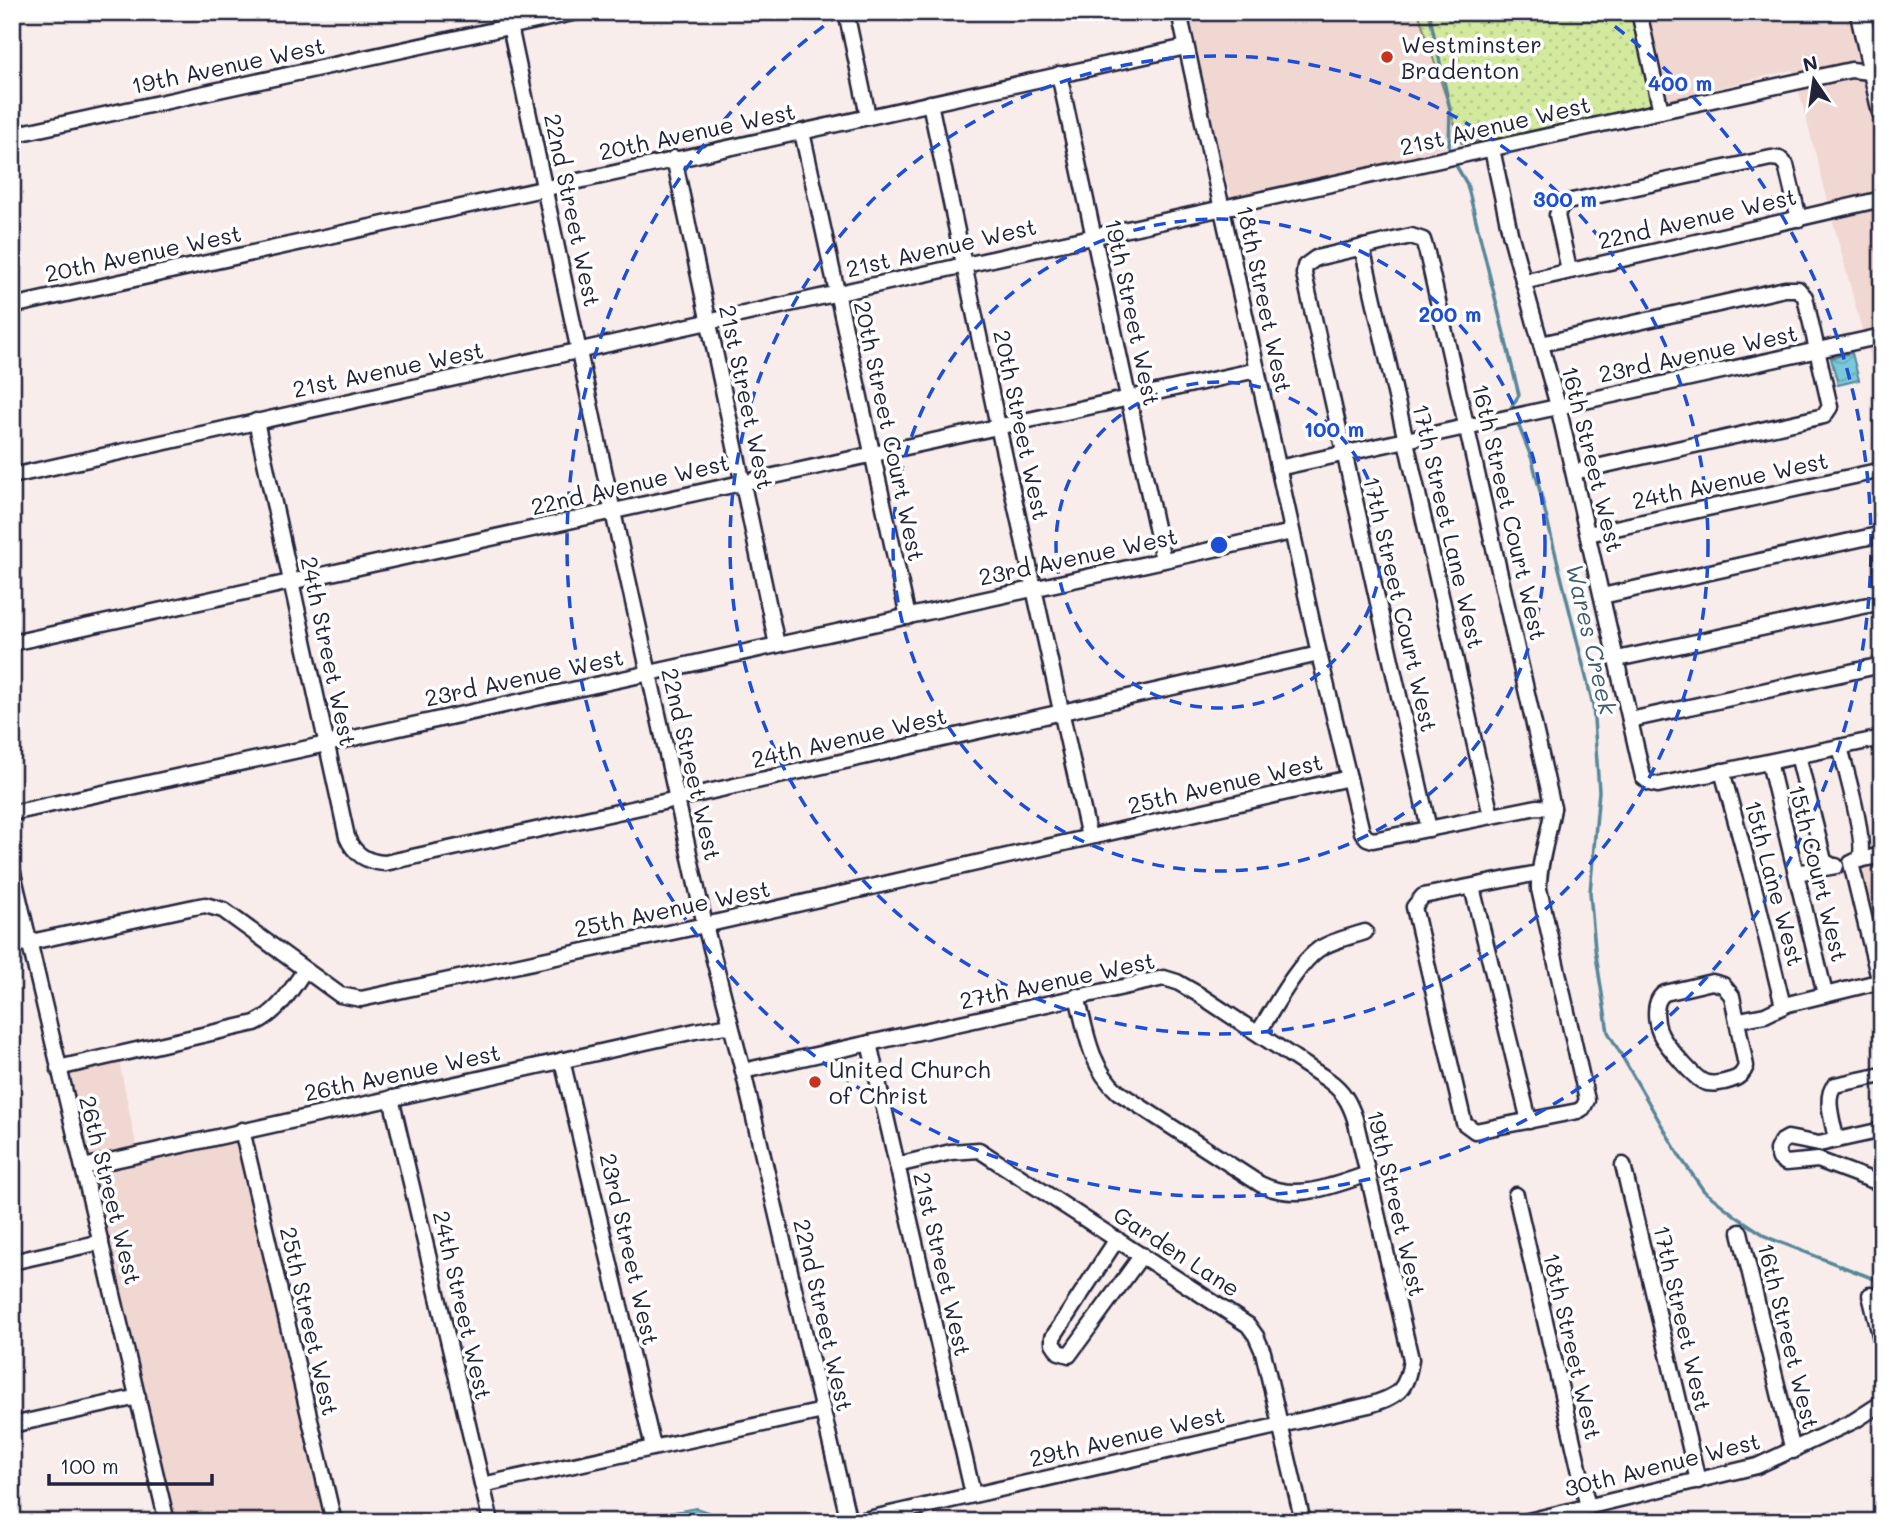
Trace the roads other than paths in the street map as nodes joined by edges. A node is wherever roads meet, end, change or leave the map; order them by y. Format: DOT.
graph roads {
  1 [pos="507,12"];
  2 [pos="577,12"];
  3 [pos="846,12"];
  4 [pos="1179,12"];
  5 [pos="1639,12"];
  6 [pos="1860,12"];
  7 [pos="510,27"];
  8 [pos="1186,47"];
  9 [pos="1877,72"];
  10 [pos="1059,74"];
  11 [pos="930,103"];
  12 [pos="1661,111"];
  13 [pos="1882,111"];
  14 [pos="868,116"];
  15 [pos="802,132"];
  16 [pos="12,135"];
  17 [pos="1492,149"];
  18 [pos="674,158"];
  19 [pos="546,188"];
  20 [pos="1882,199"];
  21 [pos="1222,208"];
  22 [pos="1799,219"];
  23 [pos="1093,236"];
  24 [pos="1362,247"];
  25 [pos="965,265"];
  26 [pos="1569,270"];
  27 [pos="1523,282"];
  28 [pos="837,294"];
  29 [pos="12,306"];
  30 [pos="708,321"];
  31 [pos="1882,336"];
  32 [pos="1541,344"];
  33 [pos="579,351"];
  34 [pos="1817,351"];
  35 [pos="1257,370"];
  36 [pos="1129,398"];
  37 [pos="1558,406"];
  38 [pos="256,421"];
  39 [pos="998,426"];
  40 [pos="1467,427"];
  41 [pos="1407,441"];
  42 [pos="871,454"];
  43 [pos="1344,454"];
  44 [pos="1278,468"];
  45 [pos="1882,470"];
  46 [pos="1574,472"];
  47 [pos="12,476"];
  48 [pos="742,482"];
  49 [pos="613,512"];
  50 [pos="1292,532"];
  51 [pos="1588,534"];
  52 [pos="1882,534"];
  53 [pos="1163,560"];
  54 [pos="291,583"];
  55 [pos="1035,588"];
  56 [pos="1602,596"];
  57 [pos="1882,602"];
  58 [pos="908,617"];
  59 [pos="12,643"];
  60 [pos="778,645"];
  61 [pos="1318,654"];
  62 [pos="1617,659"];
  63 [pos="1882,665"];
  64 [pos="648,673"];
  65 [pos="1062,712"];
  66 [pos="1630,720"];
  67 [pos="1882,738"];
  68 [pos="326,744"];
  69 [pos="1840,747"];
  70 [pos="1798,755"];
  71 [pos="1769,762"];
  72 [pos="1722,772"];
  73 [pos="1349,778"];
  74 [pos="677,799"];
  75 [pos="1553,808"];
  76 [pos="12,813"];
  77 [pos="1491,816"];
  78 [pos="1429,829"];
  79 [pos="1089,837"];
  80 [pos="1882,855"];
  81 [pos="389,862"];
  82 [pos="1855,862"];
  83 [pos="1833,866"];
  84 [pos="12,869"];
  85 [pos="1538,873"];
  86 [pos="1796,873"];
  87 [pos="1472,887"];
  88 [pos="705,925"];
  89 [pos="1365,932"];
  90 [pos="29,944"];
  91 [pos="12,946"];
  92 [pos="12,953"];
  93 [pos="305,970"];
  94 [pos="1881,984"];
  95 [pos="1825,994"];
  96 [pos="1077,996"];
  97 [pos="1783,1006"];
  98 [pos="1738,1020"];
  99 [pos="731,1025"];
  100 [pos="1258,1033"];
  101 [pos="869,1043"];
  102 [pos="562,1060"];
  103 [pos="58,1068"];
  104 [pos="743,1071"];
  105 [pos="1882,1075"];
  106 [pos="391,1098"];
  107 [pos="1529,1121"];
  108 [pos="242,1130"];
  109 [pos="1882,1130"];
  110 [pos="1836,1140"];
  111 [pos="1819,1144"];
  112 [pos="1818,1160"];
  113 [pos="897,1165"];
  114 [pos="1623,1165"];
  115 [pos="83,1167"];
  116 [pos="1368,1174"];
  117 [pos="1882,1184"];
  118 [pos="1516,1195"];
  119 [pos="1740,1233"];
  120 [pos="1117,1239"];
  121 [pos="101,1242"];
  122 [pos="1142,1255"];
  123 [pos="12,1262"];
  124 [pos="1870,1295"];
  125 [pos="1882,1343"];
  126 [pos="1404,1386"];
  127 [pos="138,1397"];
  128 [pos="1882,1403"];
  129 [pos="823,1411"];
  130 [pos="12,1425"];
  131 [pos="1280,1425"];
  132 [pos="653,1447"];
  133 [pos="1793,1451"];
  134 [pos="1698,1481"];
  135 [pos="482,1485"];
  136 [pos="973,1494"];
  137 [pos="1588,1507"];
  138 [pos="167,1522"];
  139 [pos="334,1522"];
  140 [pos="491,1522"];
  141 [pos="849,1522"];
  142 [pos="855,1522"];
  143 [pos="1303,1522"];
  144 [pos="1524,1522"];
  1 -- 7 [label="street, 22nd Street West"];
  2 -- 7 [label="street, 19th Avenue West"];
  3 -- 14 [label="street"];
  4 -- 8 [label="street, 18th Street West"];
  5 -- 12 [label="street"];
  6 -- 9 [label="main road"];
  7 -- 16 [label="street, 19th Avenue West"];
  7 -- 19 [label="street, 22nd Street West"];
  8 -- 10 [label="street, 20th Avenue West"];
  8 -- 21 [label="street, 18th Street West"];
  9 -- 12 [label="street, 21st Avenue West"];
  9 -- 13 [label="main road"];
  10 -- 11 [label="street, 20th Avenue West"];
  10 -- 23 [label="street, 19th Street West"];
  11 -- 14 [label="street, 20th Avenue West"];
  11 -- 25 [label="street, 20th Street West"];
  12 -- 17 [label="street, 21st Avenue West"];
  14 -- 15 [label="street, 20th Avenue West"];
  15 -- 18 [label="street, 20th Avenue West"];
  15 -- 28 [label="street, 20th Street Court West"];
  17 -- 21 [label="street, 21st Avenue West"];
  17 -- 27 [label="street, 16th Street West"];
  18 -- 19 [label="street, 20th Avenue West"];
  18 -- 30 [label="street, 21st Street West"];
  19 -- 29 [label="street, 20th Avenue West"];
  19 -- 33 [label="street, 22nd Street West"];
  20 -- 22 [label="street, 22nd Avenue West"];
  21 -- 23 [label="street, 21st Avenue West"];
  21 -- 35 [label="street, 18th Street West"];
  22 -- 26 [label="street, 22nd Avenue West"];
  22 -- 26 [label="street"];
  23 -- 25 [label="street, 21st Avenue West"];
  23 -- 36 [label="street, 19th Street West"];
  24 -- 40 [label="street, 16th Street Court West"];
  24 -- 41 [label="street, 17th Street Lane West"];
  24 -- 43 [label="street, 17th Street Court West"];
  25 -- 28 [label="street, 21st Avenue West"];
  25 -- 39 [label="street, 20th Street West"];
  26 -- 27 [label="street, 22nd Avenue West"];
  27 -- 32 [label="street, 16th Street West"];
  28 -- 30 [label="street, 21st Avenue West"];
  28 -- 42 [label="street, 20th Street Court West"];
  30 -- 33 [label="street, 21st Avenue West"];
  30 -- 48 [label="street, 21st Street West"];
  31 -- 34 [label="street, 23rd Avenue West"];
  32 -- 34 [label="street"];
  32 -- 37 [label="street, 16th Street West"];
  33 -- 38 [label="street, 21st Avenue West"];
  33 -- 49 [label="street, 22nd Street West"];
  34 -- 37 [label="street, 23rd Avenue West"];
  34 -- 46 [label="street"];
  35 -- 36 [label="street, 22nd Avenue West"];
  35 -- 44 [label="street, 18th Street West"];
  36 -- 39 [label="street, 22nd Avenue West"];
  36 -- 53 [label="street, 19th Street West"];
  37 -- 40 [label="street, 23rd Avenue West"];
  37 -- 46 [label="street, 16th Street West"];
  38 -- 47 [label="street, 21st Avenue West"];
  38 -- 54 [label="street, 24th Street West"];
  39 -- 42 [label="street, 22nd Avenue West"];
  39 -- 55 [label="street, 20th Street West"];
  40 -- 41 [label="street, 23rd Avenue West"];
  40 -- 75 [label="street, 16th Street Court West"];
  41 -- 43 [label="street, 23rd Avenue West"];
  41 -- 77 [label="street, 17th Street Lane West"];
  42 -- 48 [label="street, 22nd Avenue West"];
  42 -- 58 [label="street, 20th Street Court West"];
  43 -- 44 [label="street, 23rd Avenue West"];
  43 -- 78 [label="street, 17th Street Court West"];
  44 -- 50 [label="street, 18th Street West"];
  45 -- 51 [label="street, 24th Avenue West"];
  46 -- 51 [label="street, 16th Street West"];
  48 -- 49 [label="street, 22nd Avenue West"];
  48 -- 60 [label="street, 21st Street West"];
  49 -- 54 [label="street, 22nd Avenue West"];
  49 -- 64 [label="street, 22nd Street West"];
  50 -- 53 [label="street, 23rd Avenue West"];
  50 -- 61 [label="street, 18th Street West"];
  51 -- 56 [label="street, 16th Street West"];
  52 -- 56 [label="street"];
  53 -- 55 [label="street, 23rd Avenue West"];
  54 -- 59 [label="street, 22nd Avenue West"];
  54 -- 68 [label="street, 24th Street West"];
  55 -- 58 [label="street, 23rd Avenue West"];
  55 -- 65 [label="street, 20th Street West"];
  56 -- 62 [label="street, 16th Street West"];
  57 -- 62 [label="street"];
  58 -- 60 [label="street, 23rd Avenue West"];
  60 -- 64 [label="street, 23rd Avenue West"];
  61 -- 65 [label="street, 24th Avenue West"];
  61 -- 73 [label="street, 18th Street West"];
  62 -- 66 [label="street, 16th Street West"];
  63 -- 66 [label="street"];
  64 -- 68 [label="street, 23rd Avenue West"];
  64 -- 74 [label="street, 22nd Street West"];
  65 -- 74 [label="street, 24th Avenue West"];
  65 -- 79 [label="street, 20th Street West"];
  66 -- 72 [label="street, 16th Street West"];
  67 -- 69 [label="street"];
  68 -- 76 [label="street, 23rd Avenue West"];
  68 -- 81 [label="street, 24th Street West"];
  69 -- 70 [label="street"];
  69 -- 82 [label="street"];
  70 -- 71 [label="street"];
  70 -- 83 [label="street"];
  71 -- 72 [label="street"];
  71 -- 86 [label="street, 15th Court West"];
  72 -- 97 [label="street, 15th Lane West"];
  73 -- 78 [label="street, 18th Street West"];
  73 -- 79 [label="street, 25th Avenue West"];
  74 -- 81 [label="street, 24th Avenue West"];
  74 -- 88 [label="street, 22nd Street West"];
  75 -- 77 [label="street"];
  75 -- 85 [label="street"];
  77 -- 78 [label="street"];
  79 -- 88 [label="street, 25th Avenue West"];
  80 -- 82 [label="street"];
  82 -- 83 [label="street"];
  82 -- 94 [label="street"];
  83 -- 86 [label="street"];
  84 -- 90 [label="street, 26th Street West"];
  85 -- 87 [label="street"];
  85 -- 107 [label="street"];
  86 -- 95 [label="street, 15th Court West"];
  87 -- 107 [label="street"];
  87 -- 107 [label="street"];
  88 -- 93 [label="street, 25th Avenue West"];
  88 -- 99 [label="street, 22nd Street West"];
  89 -- 100 [label="street"];
  90 -- 91 [label="street"];
  90 -- 92 [label="street"];
  90 -- 93 [label="street, 25th Avenue West"];
  90 -- 103 [label="street, 26th Street West"];
  93 -- 103 [label="street"];
  94 -- 95 [label="street"];
  95 -- 97 [label="street"];
  96 -- 100 [label="street, 27th Avenue West"];
  96 -- 101 [label="street, 27th Avenue West"];
  96 -- 116 [label="street"];
  97 -- 98 [label="street"];
  98 -- 98 [label="street"];
  99 -- 102 [label="street, 26th Avenue West"];
  99 -- 104 [label="street, 22nd Street West"];
  100 -- 116 [label="street, 19th Street West"];
  101 -- 104 [label="street, 27th Avenue West"];
  101 -- 113 [label="street, 21st Street West"];
  102 -- 106 [label="street, 26th Avenue West"];
  102 -- 132 [label="street, 23rd Street West"];
  103 -- 115 [label="street, 26th Street West"];
  104 -- 129 [label="street, 22nd Street West"];
  105 -- 110 [label="street"];
  106 -- 108 [label="street, 26th Avenue West"];
  106 -- 135 [label="street, 24th Street West"];
  108 -- 115 [label="street, 26th Avenue West"];
  108 -- 139 [label="street, 25th Street West"];
  109 -- 110 [label="street"];
  110 -- 111 [label="street"];
  111 -- 112 [label="street"];
  111 -- 112 [label="street"];
  112 -- 117 [label="street"];
  113 -- 120 [label="street, Garden Lane"];
  113 -- 136 [label="street, 21st Street West"];
  114 -- 134 [label="street, 17th Street West"];
  115 -- 121 [label="street, 26th Street West"];
  116 -- 126 [label="street, 19th Street West"];
  118 -- 137 [label="street, 18th Street West"];
  119 -- 133 [label="street, 16th Street West"];
  120 -- 122 [label="street, Garden Lane"];
  120 -- 122 [label="street"];
  121 -- 123 [label="street"];
  121 -- 127 [label="street, 26th Street West"];
  122 -- 131 [label="street, Garden Lane"];
  124 -- 125 [label="street"];
  126 -- 131 [label="street, 29th Avenue West"];
  127 -- 130 [label="street"];
  127 -- 138 [label="street, 26th Street West"];
  128 -- 133 [label="street, 30th Avenue West"];
  129 -- 132 [label="street"];
  129 -- 141 [label="street, 22nd Street West"];
  131 -- 136 [label="street, 29th Avenue West"];
  131 -- 143 [label="street, Garden Lane"];
  132 -- 135 [label="street"];
  133 -- 134 [label="street, 30th Avenue West"];
  134 -- 137 [label="street, 30th Avenue West"];
  135 -- 140 [label="street, 24th Street West"];
  136 -- 142 [label="street, 29th Avenue West"];
  137 -- 144 [label="street, 30th Avenue West"];
}
